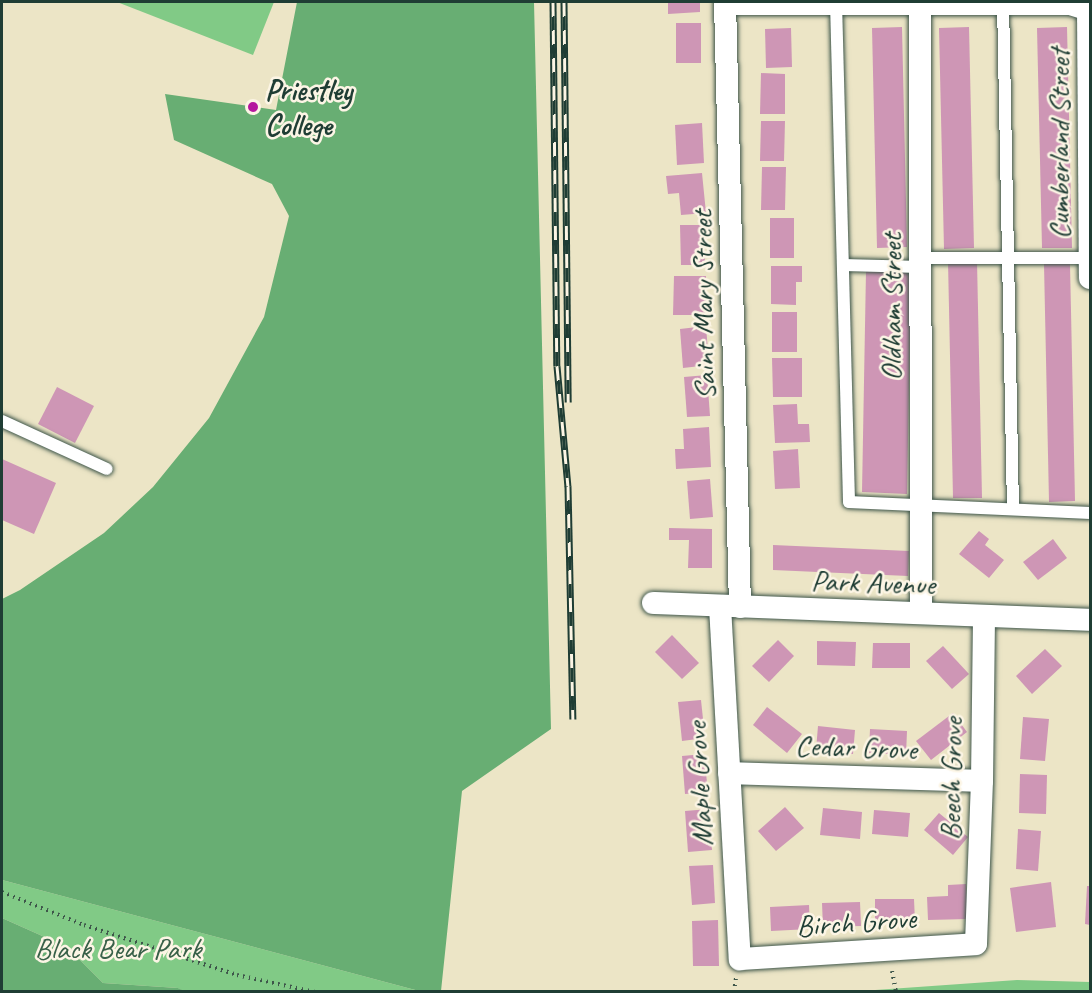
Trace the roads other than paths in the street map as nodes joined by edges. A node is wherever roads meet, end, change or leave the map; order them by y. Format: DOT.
graph roads {
  1 [pos="725,3"];
  2 [pos="836,3"];
  3 [pos="920,3"];
  4 [pos="1003,3"];
  5 [pos="1080,6"];
  6 [pos="1090,204"];
  7 [pos="1008,258"];
  8 [pos="1090,258"];
  9 [pos="920,262"];
  10 [pos="843,265"];
  11 [pos="1090,278"];
  12 [pos="2,422"];
  13 [pos="107,469"];
  14 [pos="921,504"];
  15 [pos="1013,509"];
  16 [pos="1090,513"];
  17 [pos="653,603"];
  18 [pos="730,606"];
  19 [pos="921,613"];
  20 [pos="984,616"];
  21 [pos="1090,620"];
  22 [pos="729,773"];
  23 [pos="982,781"];
  24 [pos="976,944"];
  25 [pos="740,959"];
  1 -- 2 [label="street"];
  1 -- 18 [label="street, Saint Mary Street"];
  2 -- 3 [label="street"];
  2 -- 10 [label="lane"];
  3 -- 4 [label="street"];
  3 -- 9 [label="street, Oldham Street"];
  4 -- 5 [label="street"];
  4 -- 7 [label="lane"];
  5 -- 6 [label="street, Cumberland Street"];
  6 -- 8 [label="street, Cumberland Street"];
  7 -- 8 [label="lane"];
  7 -- 9 [label="lane"];
  7 -- 15 [label="lane"];
  8 -- 11 [label="street, Cumberland Street"];
  9 -- 10 [label="lane"];
  9 -- 14 [label="street, Oldham Street"];
  10 -- 14 [label="lane"];
  12 -- 13 [label="lane"];
  14 -- 15 [label="lane"];
  14 -- 19 [label="street, Oldham Street"];
  15 -- 16 [label="lane"];
  17 -- 18 [label="street, Park Avenue"];
  18 -- 19 [label="street, Park Avenue"];
  18 -- 22 [label="street, Maple Grove"];
  19 -- 20 [label="street, Park Avenue"];
  20 -- 21 [label="street, Park Avenue"];
  20 -- 23 [label="street, Beech Grove"];
  22 -- 23 [label="street, Cedar Grove"];
  22 -- 25 [label="street, Maple Grove"];
  23 -- 24 [label="street, Beech Grove"];
  24 -- 25 [label="street, Birch Grove"];
}
